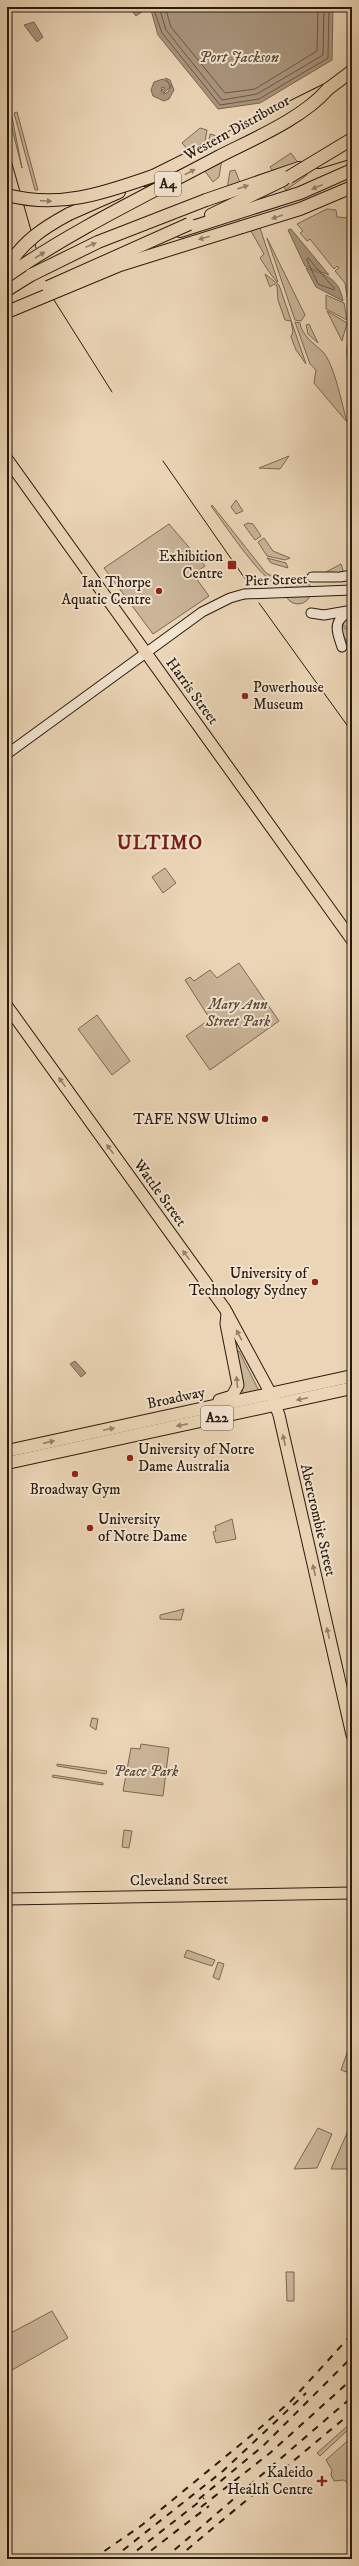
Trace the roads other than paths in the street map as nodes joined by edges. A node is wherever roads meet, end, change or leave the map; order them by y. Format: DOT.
graph roads {
  1 [pos="352,71"];
  2 [pos="328,89"];
  3 [pos="352,140"];
  4 [pos="352,152"];
  5 [pos="352,158"];
  6 [pos="317,162"];
  7 [pos="352,170"];
  8 [pos="153,176"];
  9 [pos="352,187"];
  10 [pos="7,195"];
  11 [pos="7,268"];
  12 [pos="7,276"];
  13 [pos="7,290"];
  14 [pos="7,313"];
  15 [pos="7,459"];
  16 [pos="352,575"];
  17 [pos="312,577"];
  18 [pos="352,590"];
  19 [pos="352,610"];
  20 [pos="311,613"];
  21 [pos="342,646"];
  22 [pos="147,654"];
  23 [pos="7,754"];
  24 [pos="352,940"];
  25 [pos="7,1006"];
  26 [pos="227,1312"];
  27 [pos="352,1376"];
  28 [pos="352,1388"];
  29 [pos="273,1400"];
  30 [pos="185,1413"];
  31 [pos="7,1451"];
  32 [pos="7,1463"];
  33 [pos="352,1735"];
  34 [pos="352,1894"];
  35 [pos="7,1899"];
  1 -- 2 [label="highway, Western Distributor / A4"];
  2 -- 8 [label="highway, bridge"];
  12 -- 2 [label="highway, Western Distributor / A4, one-way, bridge"];
  3 -- 14 [label="highway, bridge"];
  4 -- 6 [label="highway"];
  5 -- 6 [label="highway"];
  13 -- 6 [label="highway, one-way, bridge"];
  7 -- 14 [label="highway, one-way, bridge"];
  10 -- 8 [label="highway, one-way, bridge"];
  8 -- 11 [label="highway, bridge"];
  9 -- 14 [label="highway, one-way, bridge"];
  15 -- 22 [label="main road, Harris Street"];
  16 -- 17 [label="main road"];
  18 -- 22 [label="main road, Pier Street, bridge"];
  19 -- 20 [label="main road"];
  19 -- 21 [label="main road"];
  22 -- 23 [label="main road, Pier Street"];
  22 -- 24 [label="main road, Harris Street"];
  26 -- 25 [label="main road, Wattle Street, one-way"];
  29 -- 26 [label="main road, Wattle Street, one-way"];
  30 -- 26 [label="main road, one-way"];
  27 -- 29 [label="highway, Broadway / A22"];
  28 -- 29 [label="highway, Broadway / A22, one-way"];
  29 -- 30 [label="highway, Broadway / A22"];
  29 -- 32 [label="highway, Broadway / A22, one-way"];
  33 -- 29 [label="main road, Abercrombie Street, one-way"];
  31 -- 30 [label="highway, Broadway / A22, one-way"];
  34 -- 35 [label="main road, Cleveland Street"];
}
